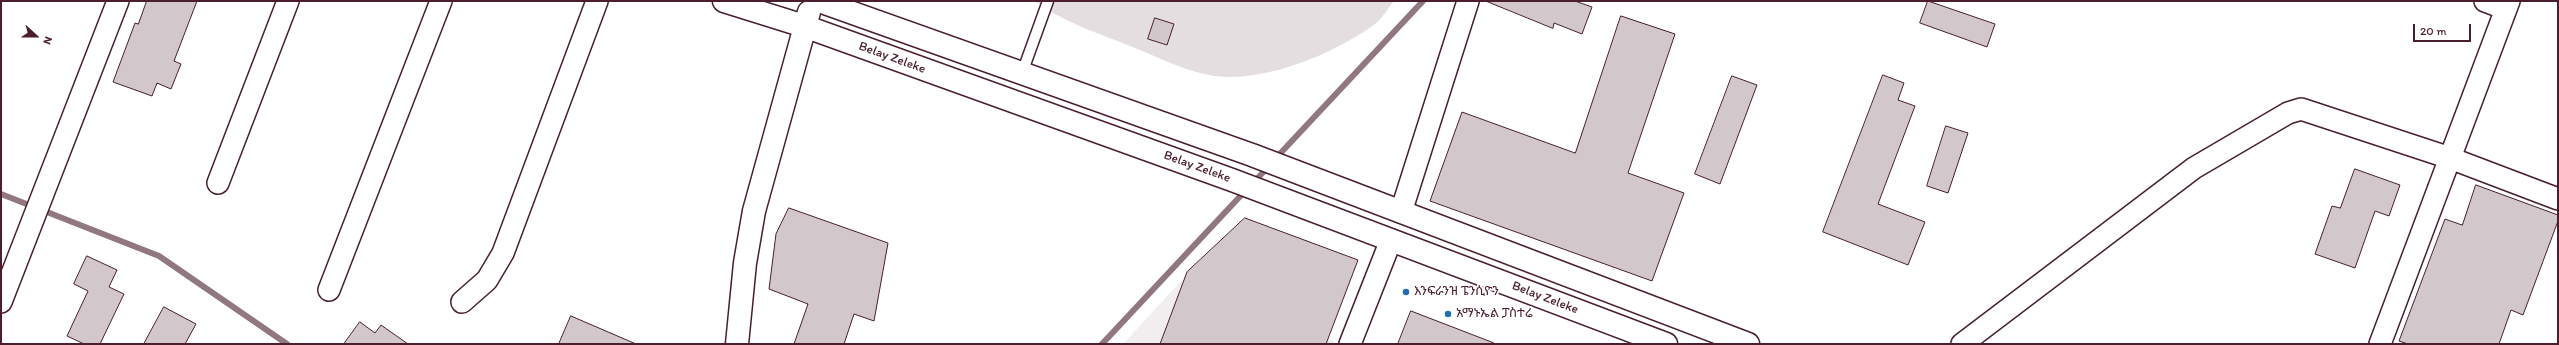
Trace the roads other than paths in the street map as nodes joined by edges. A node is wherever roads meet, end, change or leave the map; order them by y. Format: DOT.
graph roads {
  1 [pos="118,1"];
  2 [pos="288,1"];
  3 [pos="441,1"];
  4 [pos="597,1"];
  5 [pos="724,1"];
  6 [pos="813,1"];
  7 [pos="819,1"];
  8 [pos="1048,1"];
  9 [pos="1468,1"];
  10 [pos="2484,1"];
  11 [pos="2508,5"];
  12 [pos="804,26"];
  13 [pos="1022,73"];
  14 [pos="2450,158"];
  15 [pos="218,183"];
  16 [pos="2558,199"];
  17 [pos="1401,212"];
  18 [pos="1391,240"];
  19 [pos="329,290"];
  20 [pos="1,302"];
  21 [pos="462,302"];
  22 [pos="737,344"];
  23 [pos="1350,344"];
  24 [pos="1666,344"];
  25 [pos="1748,344"];
  26 [pos="1962,344"];
  27 [pos="2380,344"];
  1 -- 20 [label="street"];
  2 -- 15 [label="street"];
  3 -- 19 [label="street"];
  4 -- 21 [label="street"];
  5 -- 12 [label="street, Belay Zeleke"];
  6 -- 12 [label="street"];
  7 -- 13 [label="street"];
  8 -- 13 [label="lane"];
  9 -- 17 [label="street"];
  10 -- 11 [label="street"];
  11 -- 14 [label="street"];
  12 -- 18 [label="street, Belay Zeleke"];
  12 -- 22 [label="street"];
  13 -- 17 [label="street"];
  14 -- 16 [label="street"];
  14 -- 26 [label="street"];
  14 -- 27 [label="street"];
  17 -- 18 [label="street"];
  17 -- 25 [label="street"];
  18 -- 23 [label="street"];
  18 -- 24 [label="street, Belay Zeleke"];
}
